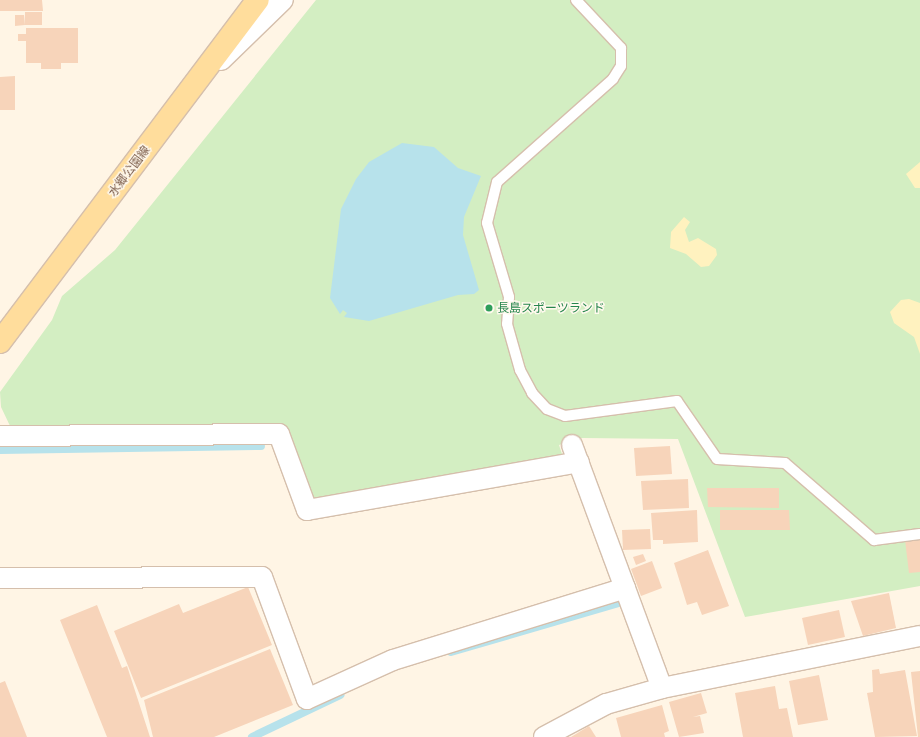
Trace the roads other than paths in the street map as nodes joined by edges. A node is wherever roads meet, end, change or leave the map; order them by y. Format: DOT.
graph roads {
  1 [pos="258,0"];
  2 [pos="283,0"];
  3 [pos="576,0"];
  4 [pos="190,91"];
  5 [pos="0,342"];
  6 [pos="0,436"];
  7 [pos="920,534"];
  8 [pos="0,578"];
  9 [pos="625,588"];
  10 [pos="920,636"];
  11 [pos="662,688"];
  12 [pos="544,737"];
  1 -- 4 [label="main road, 水郷公園線"];
  2 -- 4 [label="street"];
  3 -- 7 [label="lane"];
  4 -- 5 [label="main road, 水郷公園線"];
  6 -- 9 [label="street"];
  8 -- 9 [label="street"];
  9 -- 11 [label="street"];
  10 -- 11 [label="street"];
  11 -- 12 [label="street"];
}
